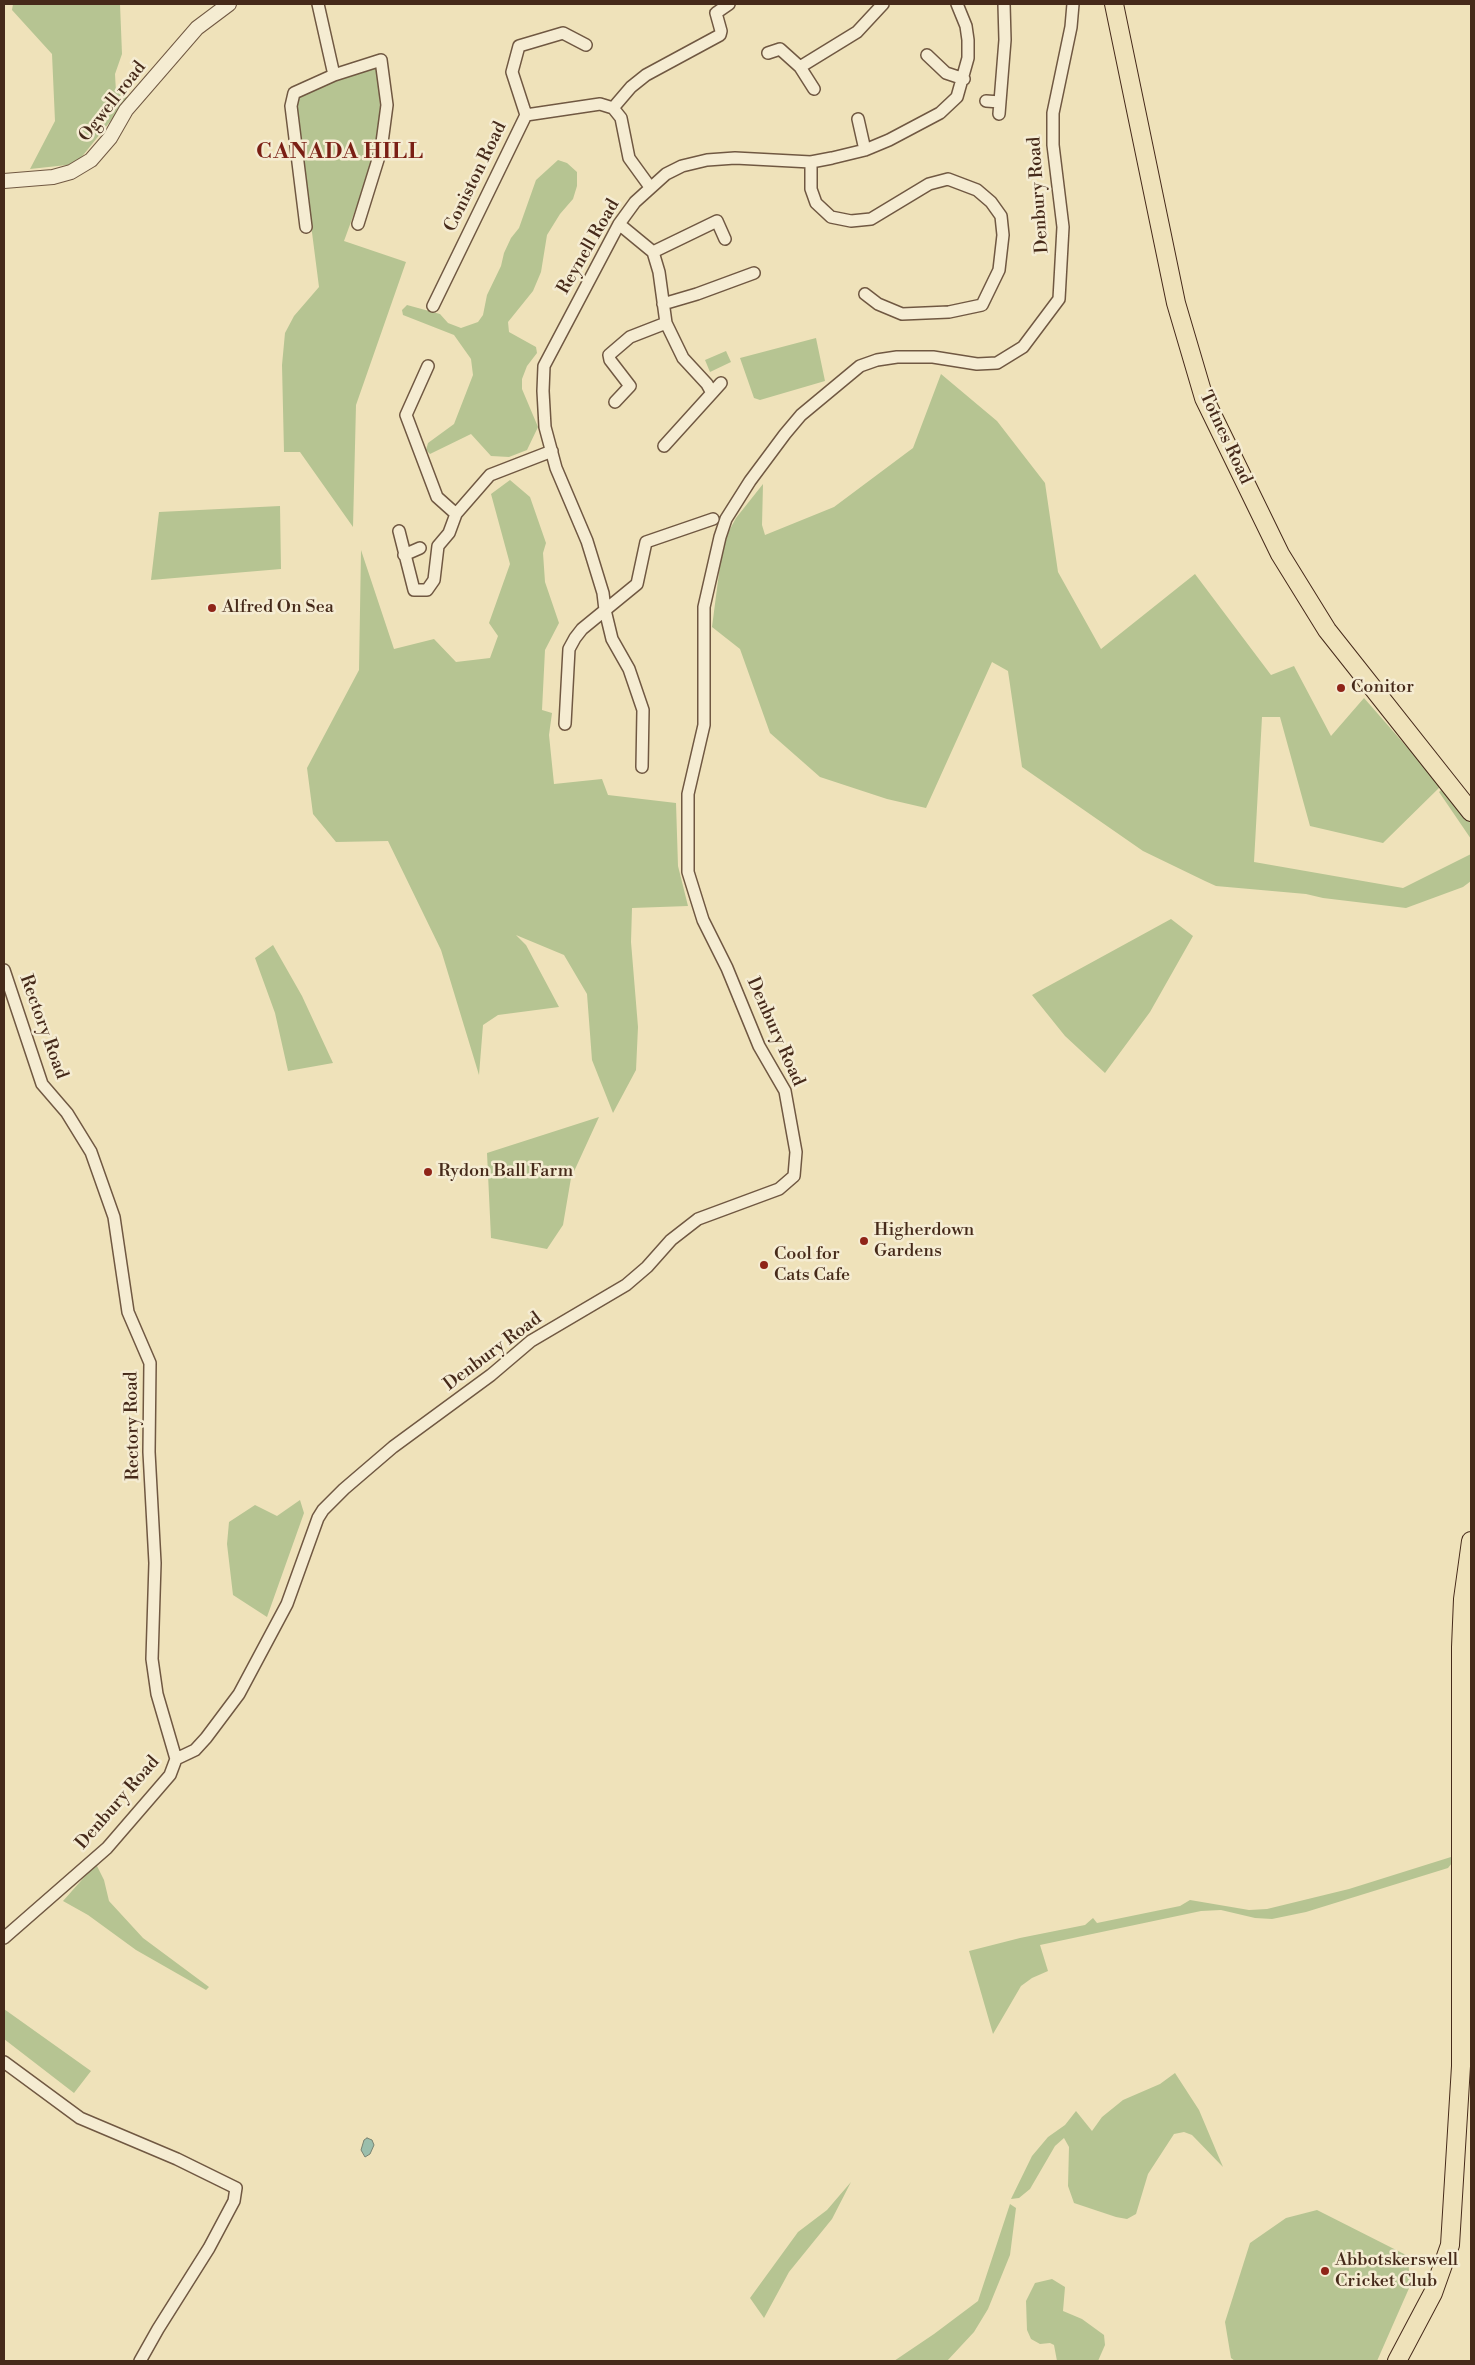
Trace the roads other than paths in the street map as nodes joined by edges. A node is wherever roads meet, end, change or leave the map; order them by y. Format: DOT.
graph roads {
  1 [pos="230,4"];
  2 [pos="318,4"];
  3 [pos="729,4"];
  4 [pos="883,4"];
  5 [pos="957,4"];
  6 [pos="1004,4"];
  7 [pos="1073,4"];
  8 [pos="1114,4"];
  9 [pos="586,45"];
  10 [pos="768,53"];
  11 [pos="927,55"];
  12 [pos="800,67"];
  13 [pos="334,75"];
  14 [pos="964,79"];
  15 [pos="814,89"];
  16 [pos="986,101"];
  17 [pos="613,108"];
  18 [pos="526,115"];
  19 [pos="858,119"];
  20 [pos="865,150"];
  21 [pos="811,162"];
  22 [pos="4,181"];
  23 [pos="650,187"];
  24 [pos="358,224"];
  25 [pos="619,224"];
  26 [pos="306,227"];
  27 [pos="725,238"];
  28 [pos="653,252"];
  29 [pos="754,273"];
  30 [pos="865,294"];
  31 [pos="663,304"];
  32 [pos="433,306"];
  33 [pos="666,323"];
  34 [pos="428,366"];
  35 [pos="721,383"];
  36 [pos="712,393"];
  37 [pos="615,402"];
  38 [pos="664,446"];
  39 [pos="552,451"];
  40 [pos="456,514"];
  41 [pos="713,519"];
  42 [pos="399,531"];
  43 [pos="420,548"];
  44 [pos="404,555"];
  45 [pos="605,610"];
  46 [pos="564,724"];
  47 [pos="642,767"];
  48 [pos="1471,812"];
  49 [pos="4,970"];
  50 [pos="1471,1541"];
  51 [pos="176,1759"];
  52 [pos="4,1938"];
  53 [pos="4,2062"];
  54 [pos="1466,2064"];
  55 [pos="140,2361"];
  56 [pos="1397,2361"];
  1 -- 22 [label="street, Ogwell road"];
  2 -- 13 [label="street"];
  3 -- 17 [label="street"];
  4 -- 12 [label="street"];
  5 -- 14 [label="street, Reynell Road"];
  6 -- 16 [label="street"];
  7 -- 51 [label="street, Denbury Road"];
  8 -- 48 [label="main road, Totnes Road"];
  9 -- 18 [label="street"];
  10 -- 12 [label="street"];
  11 -- 14 [label="street"];
  12 -- 15 [label="street"];
  13 -- 24 [label="street"];
  13 -- 26 [label="street"];
  14 -- 20 [label="street, Reynell Road"];
  17 -- 18 [label="street, Coniston Road"];
  17 -- 23 [label="street"];
  18 -- 32 [label="street, Coniston Road"];
  19 -- 20 [label="street"];
  20 -- 21 [label="street, Reynell Road"];
  21 -- 23 [label="street, Reynell Road"];
  21 -- 30 [label="street"];
  23 -- 25 [label="street, Reynell Road"];
  25 -- 28 [label="street"];
  25 -- 39 [label="street, Reynell Road"];
  27 -- 28 [label="street"];
  28 -- 31 [label="street"];
  29 -- 31 [label="street"];
  31 -- 33 [label="street"];
  33 -- 36 [label="street"];
  33 -- 37 [label="street"];
  34 -- 40 [label="street"];
  35 -- 36 [label="street"];
  36 -- 38 [label="street"];
  39 -- 40 [label="street"];
  39 -- 45 [label="street"];
  40 -- 44 [label="street"];
  41 -- 45 [label="street"];
  42 -- 44 [label="street"];
  43 -- 44 [label="street"];
  45 -- 46 [label="street"];
  45 -- 47 [label="street"];
  49 -- 51 [label="street, Rectory Road"];
  50 -- 54 [label="main road"];
  51 -- 52 [label="street, Denbury Road"];
  53 -- 55 [label="street"];
  54 -- 56 [label="main road"];
}
